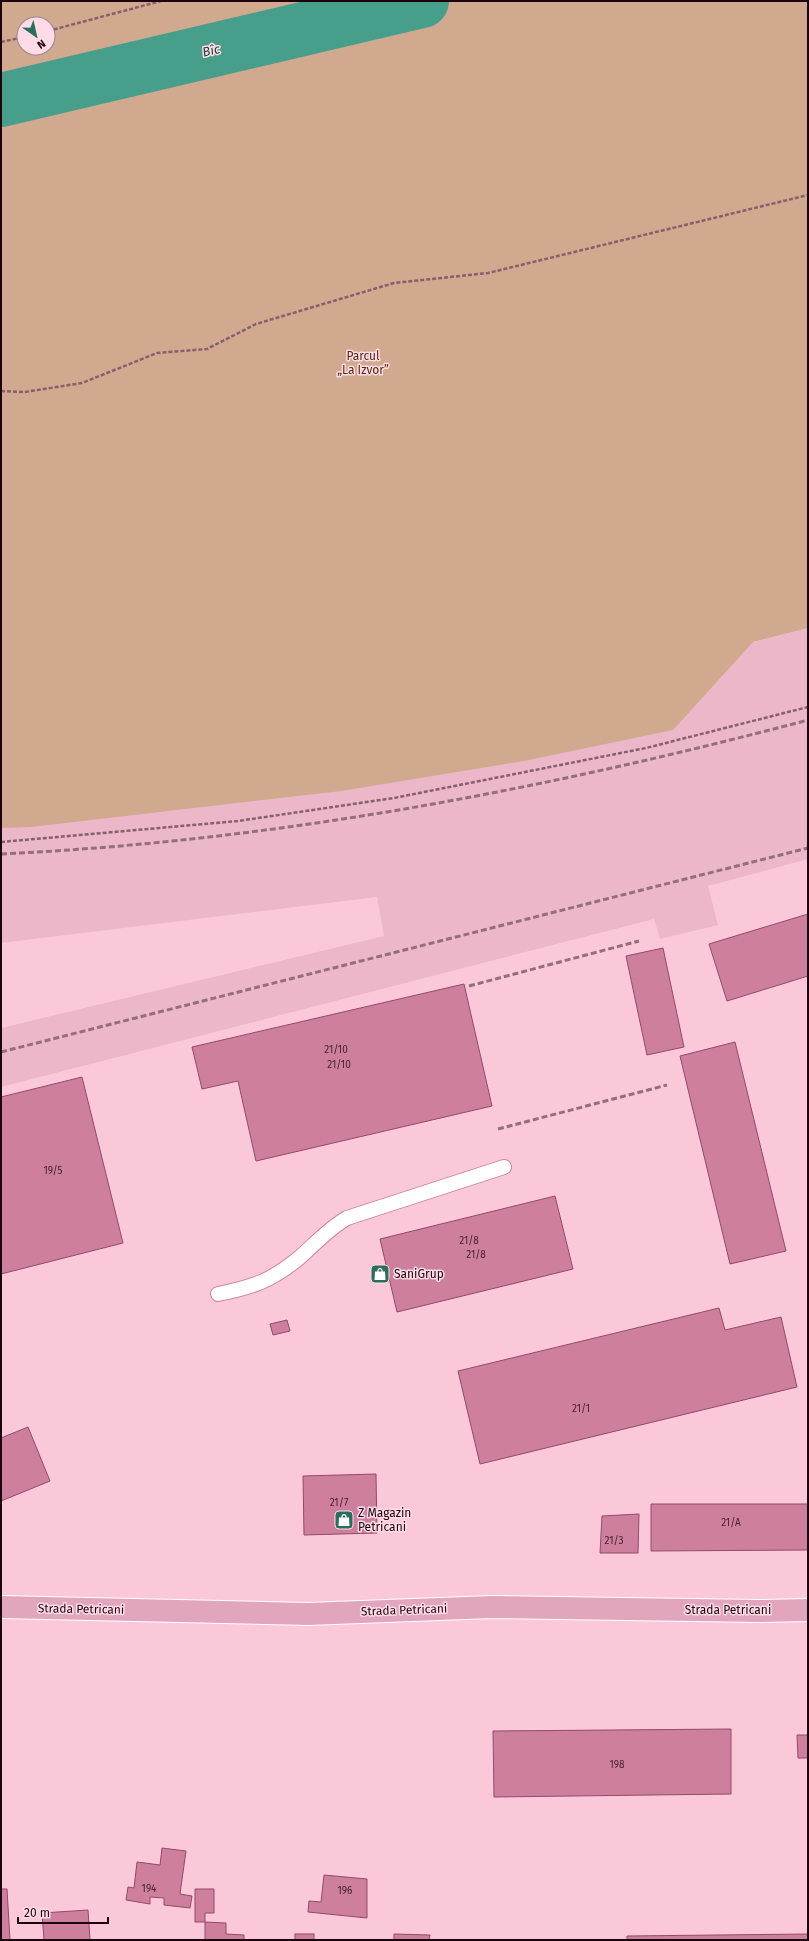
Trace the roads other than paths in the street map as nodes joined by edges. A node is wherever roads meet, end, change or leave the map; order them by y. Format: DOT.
graph roads {
  1 [pos="504,1167"];
  2 [pos="218,1294"];
  3 [pos="1,1607"];
  4 [pos="808,1610"];
  1 -- 2 [label="lane"];
  3 -- 4 [label="main road, Strada Petricani"];
}
